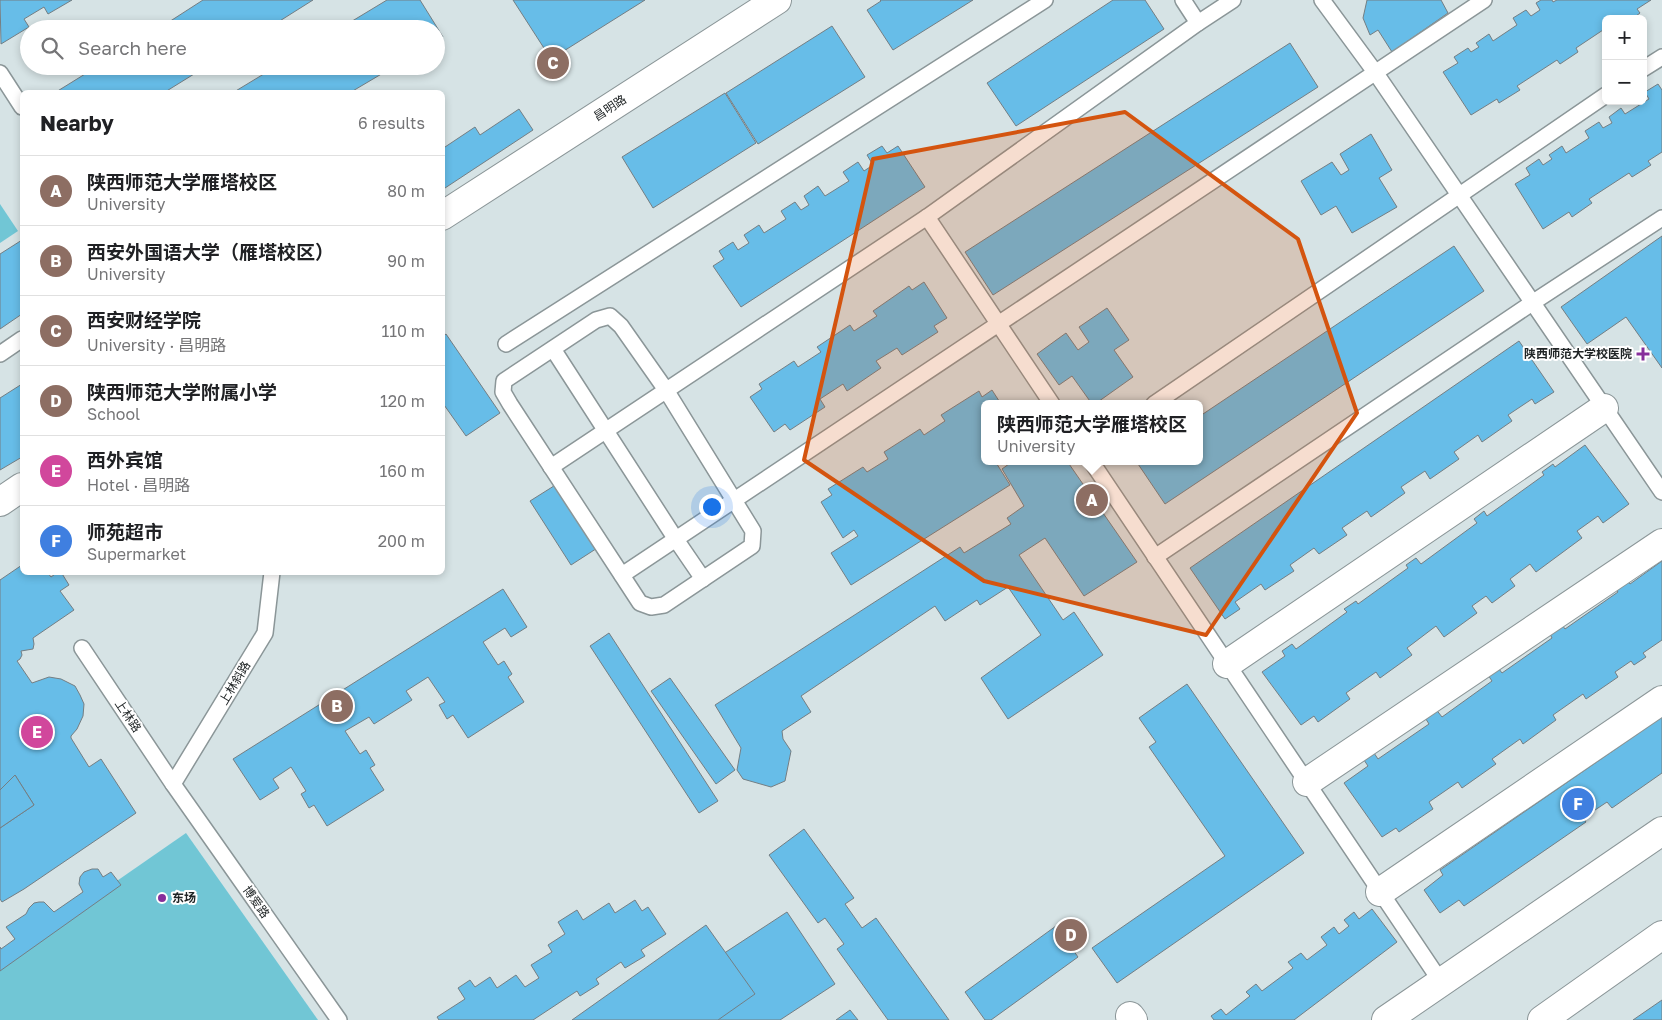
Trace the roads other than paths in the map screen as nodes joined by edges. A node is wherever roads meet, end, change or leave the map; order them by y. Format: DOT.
graph roads {
  1 [pos="776,0"];
  2 [pos="1045,0"];
  3 [pos="1183,0"];
  4 [pos="1233,0"];
  5 [pos="1322,0"];
  6 [pos="1484,0"];
  7 [pos="1198,23"];
  8 [pos="1662,57"];
  9 [pos="1647,67"];
  10 [pos="1375,72"];
  11 [pos="0,73"];
  12 [pos="1602,98"];
  13 [pos="20,104"];
  14 [pos="1458,194"];
  15 [pos="445,214"];
  16 [pos="927,218"];
  17 [pos="1662,218"];
  18 [pos="1532,303"];
  19 [pos="998,324"];
  20 [pos="20,340"];
  21 [pos="506,344"];
  22 [pos="553,348"];
  23 [pos="0,354"];
  24 [pos="666,390"];
  25 [pos="1049,400"];
  26 [pos="1160,400"];
  27 [pos="1604,408"];
  28 [pos="606,430"];
  29 [pos="1094,465"];
  30 [pos="551,468"];
  31 [pos="20,488"];
  32 [pos="1662,492"];
  33 [pos="734,499"];
  34 [pos="0,502"];
  35 [pos="675,538"];
  36 [pos="1662,543"];
  37 [pos="1155,556"];
  38 [pos="272,575"];
  39 [pos="622,575"];
  40 [pos="703,580"];
  41 [pos="82,648"];
  42 [pos="1227,664"];
  43 [pos="1662,700"];
  44 [pos="1307,782"];
  45 [pos="173,784"];
  46 [pos="1662,831"];
  47 [pos="1380,892"];
  48 [pos="1662,935"];
  49 [pos="1441,982"];
  50 [pos="339,1020"];
  51 [pos="1386,1020"];
  52 [pos="1542,1020"];
  1 -- 15 [label="street, 昌明路"];
  2 -- 21 [label="lane"];
  3 -- 7 [label="lane"];
  4 -- 7 [label="lane"];
  5 -- 10 [label="lane"];
  6 -- 10 [label="lane"];
  7 -- 16 [label="lane"];
  8 -- 9 [label="lane"];
  10 -- 14 [label="lane"];
  10 -- 19 [label="lane"];
  11 -- 13 [label="lane"];
  12 -- 14 [label="lane"];
  14 -- 18 [label="lane"];
  14 -- 26 [label="lane"];
  16 -- 19 [label="lane"];
  16 -- 24 [label="lane"];
  17 -- 18 [label="lane"];
  18 -- 27 [label="lane"];
  18 -- 37 [label="lane"];
  19 -- 25 [label="lane"];
  19 -- 33 [label="lane"];
  20 -- 23 [label="lane"];
  22 -- 24 [label="lane"];
  22 -- 28 [label="lane"];
  22 -- 30 [label="lane"];
  24 -- 28 [label="lane"];
  24 -- 33 [label="lane"];
  27 -- 32 [label="lane"];
  27 -- 42 [label="street"];
  28 -- 30 [label="lane"];
  28 -- 35 [label="lane"];
  29 -- 37 [label="lane"];
  30 -- 39 [label="lane"];
  31 -- 34 [label="street"];
  33 -- 35 [label="lane"];
  33 -- 40 [label="lane"];
  35 -- 39 [label="lane"];
  35 -- 40 [label="lane"];
  36 -- 44 [label="street"];
  37 -- 42 [label="lane"];
  38 -- 45 [label="lane, 上林斜路"];
  39 -- 40 [label="lane"];
  41 -- 45 [label="lane, 上林路"];
  42 -- 44 [label="lane"];
  43 -- 47 [label="street"];
  44 -- 47 [label="lane"];
  45 -- 50 [label="lane, 博爱路"];
  46 -- 49 [label="street"];
  47 -- 49 [label="lane"];
  48 -- 52 [label="street"];
  49 -- 51 [label="street"];
}
